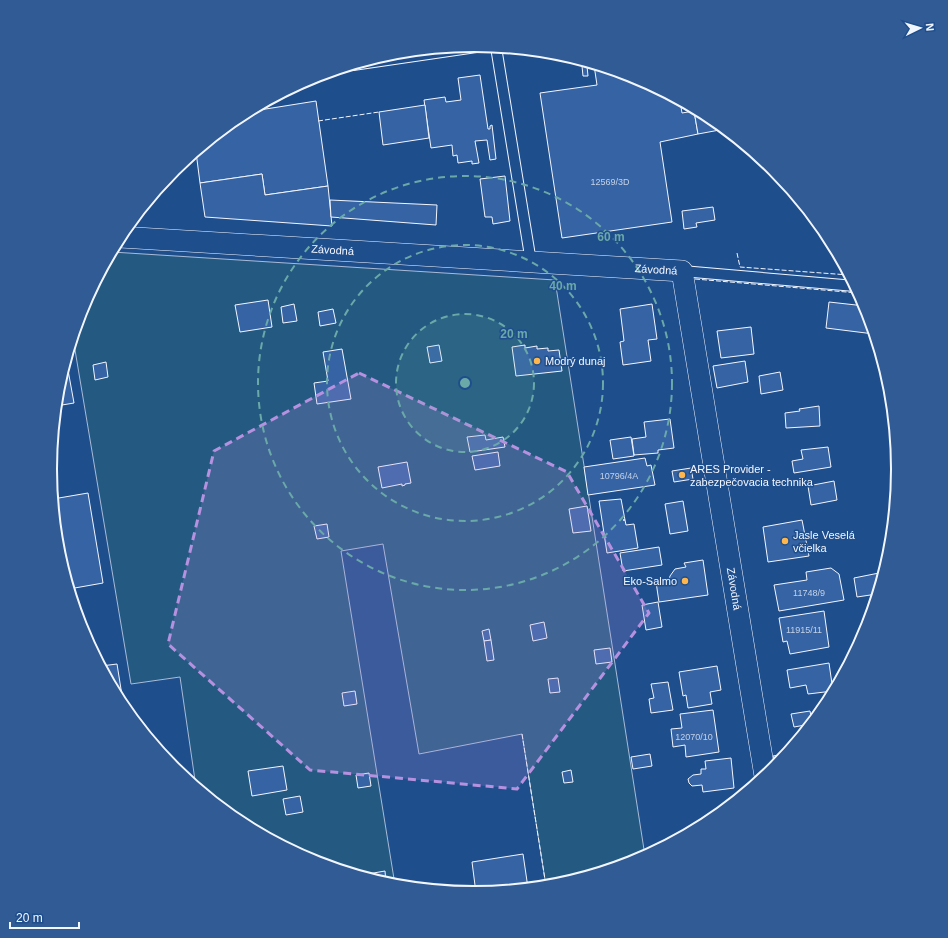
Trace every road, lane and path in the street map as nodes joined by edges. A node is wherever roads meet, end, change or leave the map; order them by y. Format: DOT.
graph roads {
  1 [pos="497,53"];
  2 [pos="127,237"];
  3 [pos="532,262"];
  4 [pos="682,271"];
  5 [pos="848,285"];
  6 [pos="764,769"];
  1 -- 3 [label="lane"];
  2 -- 3 [label="street, Závodná"];
  3 -- 4 [label="street, Závodná"];
  4 -- 5 [label="lane"];
  4 -- 6 [label="street, Závodná"];
}
